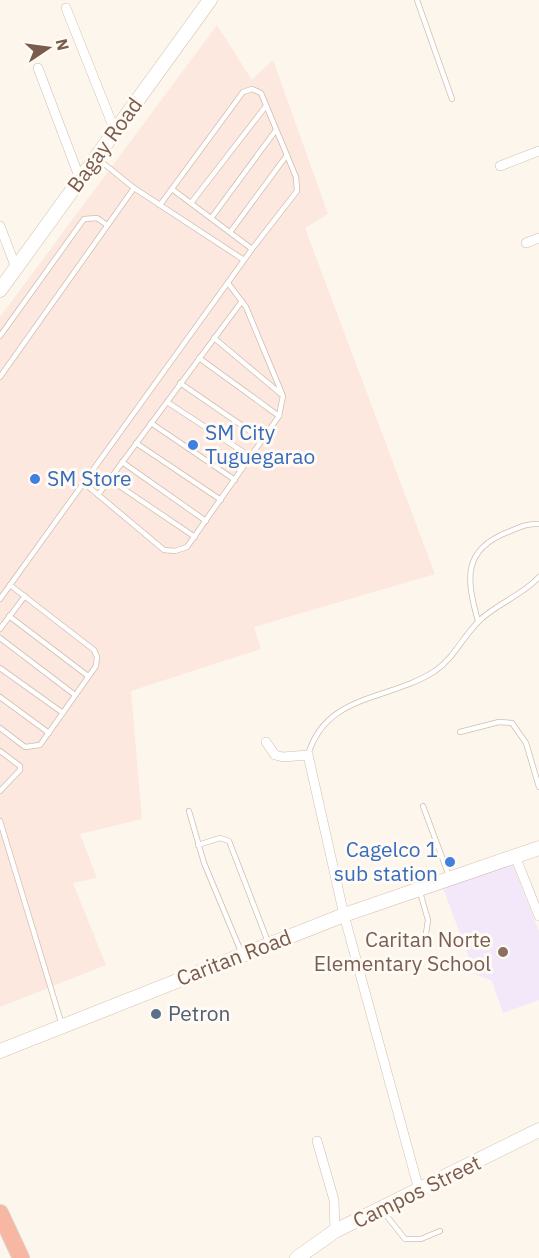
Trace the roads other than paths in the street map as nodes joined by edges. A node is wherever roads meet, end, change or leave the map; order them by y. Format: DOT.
graph roads {
  1 [pos="210,0"];
  2 [pos="417,0"];
  3 [pos="66,8"];
  4 [pos="38,68"];
  5 [pos="452,99"];
  6 [pos="266,106"];
  7 [pos="276,130"];
  8 [pos="115,131"];
  9 [pos="539,151"];
  10 [pos="287,155"];
  11 [pos="96,158"];
  12 [pos="500,166"];
  13 [pos="80,179"];
  14 [pos="134,188"];
  15 [pos="172,189"];
  16 [pos="191,203"];
  17 [pos="160,205"];
  18 [pos="212,217"];
  19 [pos="107,225"];
  20 [pos="0,226"];
  21 [pos="231,231"];
  22 [pos="539,238"];
  23 [pos="526,243"];
  24 [pos="252,249"];
  25 [pos="244,260"];
  26 [pos="16,268"];
  27 [pos="228,283"];
  28 [pos="0,290"];
  29 [pos="242,301"];
  30 [pos="0,336"];
  31 [pos="214,338"];
  32 [pos="199,358"];
  33 [pos="0,377"];
  34 [pos="180,383"];
  35 [pos="283,396"];
  36 [pos="167,402"];
  37 [pos="279,416"];
  38 [pos="151,423"];
  39 [pos="263,440"];
  40 [pos="136,443"];
  41 [pos="251,457"];
  42 [pos="122,462"];
  43 [pos="110,479"];
  44 [pos="235,480"];
  45 [pos="84,483"];
  46 [pos="98,495"];
  47 [pos="221,500"];
  48 [pos="206,521"];
  49 [pos="539,524"];
  50 [pos="195,537"];
  51 [pos="539,577"];
  52 [pos="10,585"];
  53 [pos="25,596"];
  54 [pos="0,599"];
  55 [pos="9,616"];
  56 [pos="478,621"];
  57 [pos="0,628"];
  58 [pos="0,638"];
  59 [pos="0,668"];
  60 [pos="88,676"];
  61 [pos="75,695"];
  62 [pos="0,697"];
  63 [pos="63,713"];
  64 [pos="0,728"];
  65 [pos="460,732"];
  66 [pos="49,733"];
  67 [pos="266,742"];
  68 [pos="0,751"];
  69 [pos="308,755"];
  70 [pos="539,787"];
  71 [pos="0,791"];
  72 [pos="423,806"];
  73 [pos="189,811"];
  74 [pos="0,821"];
  75 [pos="198,845"];
  76 [pos="539,848"];
  77 [pos="515,856"];
  78 [pos="450,878"];
  79 [pos="419,889"];
  80 [pos="344,915"];
  81 [pos="539,916"];
  82 [pos="425,940"];
  83 [pos="269,945"];
  84 [pos="242,955"];
  85 [pos="62,1026"];
  86 [pos="0,1051"];
  87 [pos="539,1130"];
  88 [pos="317,1141"];
  89 [pos="419,1190"];
  90 [pos="381,1208"];
  91 [pos="0,1213"];
  92 [pos="335,1231"];
  93 [pos="440,1231"];
  94 [pos="21,1258"];
  95 [pos="297,1258"];
  1 -- 8 [label="street, Bagay Road"];
  2 -- 5 [label="lane"];
  3 -- 8 [label="street"];
  4 -- 13 [label="street"];
  6 -- 7 [label="lane"];
  6 -- 15 [label="lane"];
  6 -- 16 [label="lane"];
  7 -- 10 [label="lane"];
  7 -- 18 [label="lane"];
  8 -- 11 [label="street, Bagay Road"];
  9 -- 12 [label="street"];
  10 -- 21 [label="lane"];
  10 -- 24 [label="lane"];
  11 -- 13 [label="street, Bagay Road"];
  11 -- 14 [label="lane"];
  13 -- 26 [label="street, Bagay Road"];
  14 -- 17 [label="lane"];
  14 -- 19 [label="lane"];
  15 -- 16 [label="lane"];
  15 -- 17 [label="lane"];
  16 -- 18 [label="lane"];
  17 -- 25 [label="lane"];
  18 -- 21 [label="lane"];
  19 -- 30 [label="lane"];
  19 -- 33 [label="lane"];
  20 -- 26 [label="street"];
  21 -- 24 [label="lane"];
  22 -- 23 [label="street"];
  24 -- 25 [label="lane"];
  25 -- 27 [label="lane"];
  26 -- 28 [label="street, Bagay Road"];
  27 -- 29 [label="lane"];
  27 -- 45 [label="lane"];
  29 -- 31 [label="lane"];
  29 -- 35 [label="lane"];
  31 -- 32 [label="lane"];
  31 -- 35 [label="lane"];
  32 -- 34 [label="lane"];
  32 -- 37 [label="lane"];
  34 -- 36 [label="lane"];
  34 -- 39 [label="lane"];
  35 -- 37 [label="lane"];
  36 -- 38 [label="lane"];
  36 -- 41 [label="lane"];
  37 -- 39 [label="lane"];
  38 -- 40 [label="lane"];
  38 -- 44 [label="lane"];
  39 -- 41 [label="lane"];
  40 -- 42 [label="lane"];
  40 -- 47 [label="lane"];
  41 -- 44 [label="lane"];
  42 -- 43 [label="lane"];
  42 -- 48 [label="lane"];
  43 -- 46 [label="lane"];
  43 -- 50 [label="lane"];
  44 -- 47 [label="lane"];
  45 -- 46 [label="lane"];
  45 -- 52 [label="lane"];
  46 -- 50 [label="lane"];
  47 -- 48 [label="lane"];
  48 -- 50 [label="lane"];
  49 -- 56 [label="lane"];
  51 -- 56 [label="lane"];
  52 -- 53 [label="lane"];
  52 -- 54 [label="lane"];
  53 -- 55 [label="lane"];
  53 -- 60 [label="lane"];
  55 -- 57 [label="lane"];
  55 -- 60 [label="lane"];
  56 -- 69 [label="lane"];
  58 -- 61 [label="lane"];
  59 -- 63 [label="lane"];
  60 -- 61 [label="lane"];
  61 -- 63 [label="lane"];
  62 -- 66 [label="lane"];
  63 -- 66 [label="lane"];
  64 -- 66 [label="lane"];
  65 -- 70 [label="lane"];
  67 -- 69 [label="street"];
  68 -- 71 [label="lane"];
  69 -- 80 [label="street"];
  72 -- 78 [label="lane"];
  73 -- 75 [label="lane"];
  74 -- 85 [label="lane"];
  75 -- 83 [label="lane"];
  75 -- 84 [label="lane"];
  76 -- 77 [label="street, Caritan Road"];
  77 -- 78 [label="street, Caritan Road"];
  77 -- 81 [label="street"];
  78 -- 79 [label="street, Caritan Road"];
  79 -- 80 [label="street, Caritan Road"];
  79 -- 82 [label="lane"];
  80 -- 83 [label="street, Caritan Road"];
  80 -- 89 [label="street"];
  83 -- 84 [label="street, Caritan Road"];
  84 -- 85 [label="street, Caritan Road"];
  85 -- 86 [label="street, Caritan Road"];
  87 -- 89 [label="street, Campos Street"];
  88 -- 92 [label="street"];
  89 -- 90 [label="street, Campos Street"];
  90 -- 92 [label="street, Campos Street"];
  90 -- 93 [label="lane"];
  91 -- 94 [label="highway"];
  92 -- 95 [label="street, Campos Street"];
}
